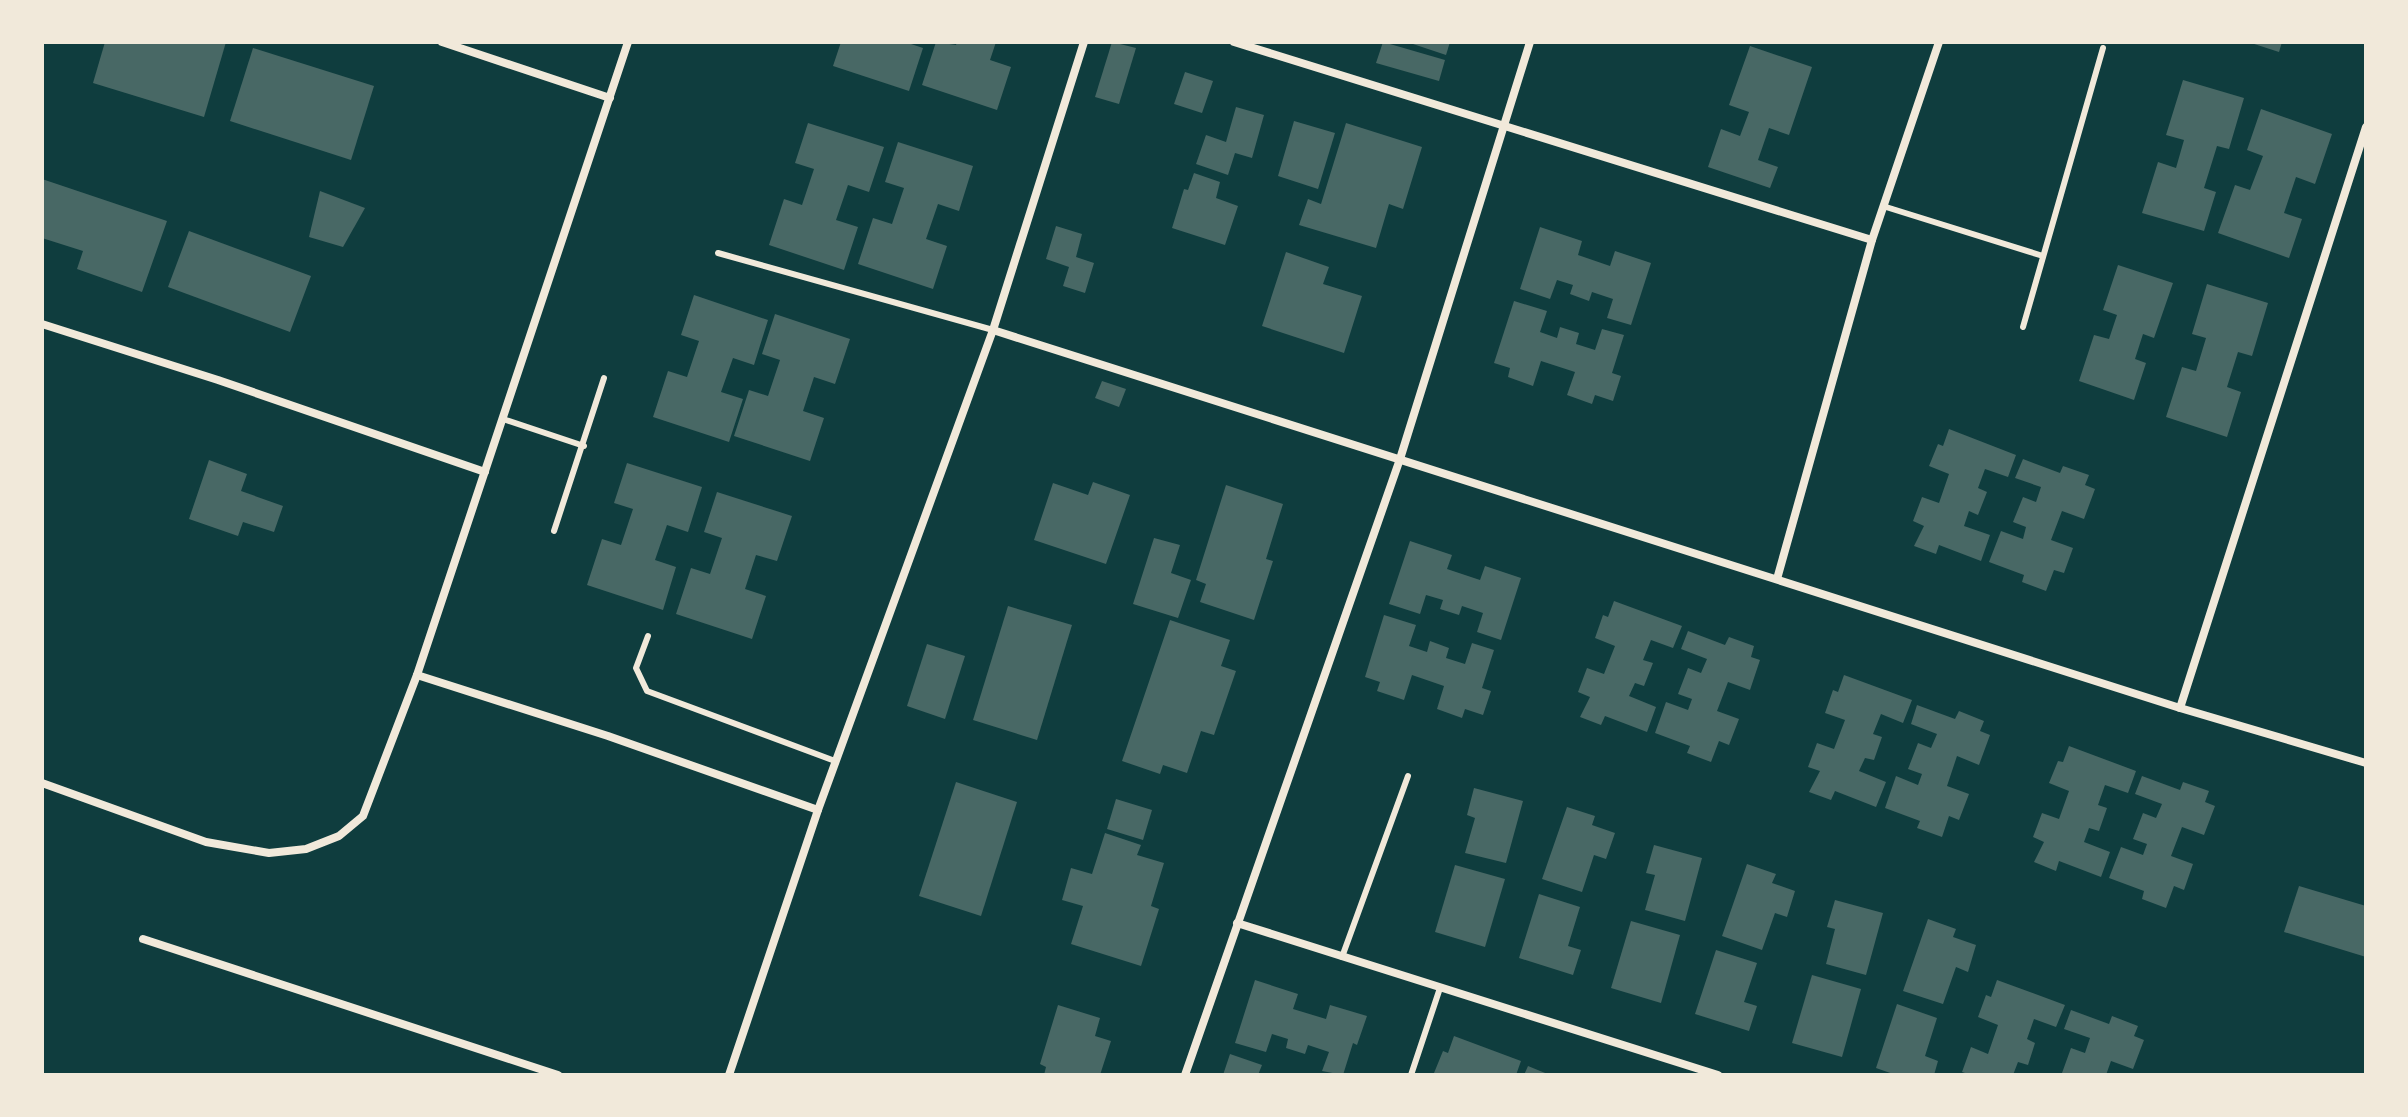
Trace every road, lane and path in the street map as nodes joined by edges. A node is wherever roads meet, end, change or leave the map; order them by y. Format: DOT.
graph roads {
  1 [pos="442,42"];
  2 [pos="628,42"];
  3 [pos="1084,42"];
  4 [pos="1234,42"];
  5 [pos="1530,42"];
  6 [pos="1939,42"];
  7 [pos="2103,48"];
  8 [pos="610,98"];
  9 [pos="1502,125"];
  10 [pos="2366,127"];
  11 [pos="1886,207"];
  12 [pos="1872,240"];
  13 [pos="718,253"];
  14 [pos="2043,256"];
  15 [pos="42,324"];
  16 [pos="2023,327"];
  17 [pos="993,330"];
  18 [pos="604,378"];
  19 [pos="503,419"];
  20 [pos="584,446"];
  21 [pos="1400,459"];
  22 [pos="485,472"];
  23 [pos="554,531"];
  24 [pos="1777,579"];
  25 [pos="648,636"];
  26 [pos="417,675"];
  27 [pos="2180,708"];
  28 [pos="835,761"];
  29 [pos="2366,763"];
  30 [pos="1408,776"];
  31 [pos="42,783"];
  32 [pos="818,810"];
  33 [pos="1237,923"];
  34 [pos="143,939"];
  35 [pos="1342,957"];
  36 [pos="1440,988"];
  37 [pos="558,1075"];
  38 [pos="729,1075"];
  39 [pos="1185,1075"];
  40 [pos="1411,1075"];
  41 [pos="1718,1075"];
  1 -- 8 [label="street"];
  2 -- 8 [label="street"];
  3 -- 17 [label="street"];
  4 -- 9 [label="street"];
  5 -- 9 [label="street"];
  6 -- 11 [label="street"];
  7 -- 14 [label="lane"];
  8 -- 19 [label="street"];
  9 -- 12 [label="street"];
  9 -- 21 [label="street"];
  10 -- 27 [label="street"];
  11 -- 12 [label="street"];
  11 -- 14 [label="lane"];
  12 -- 24 [label="street"];
  13 -- 17 [label="lane"];
  14 -- 16 [label="lane"];
  15 -- 22 [label="street"];
  17 -- 21 [label="street"];
  17 -- 28 [label="street"];
  18 -- 20 [label="lane"];
  19 -- 20 [label="lane"];
  19 -- 22 [label="street"];
  20 -- 23 [label="lane"];
  21 -- 24 [label="street"];
  21 -- 33 [label="street"];
  22 -- 26 [label="street"];
  24 -- 27 [label="street"];
  25 -- 28 [label="lane"];
  26 -- 31 [label="street"];
  26 -- 32 [label="street"];
  27 -- 29 [label="street"];
  28 -- 32 [label="street"];
  30 -- 35 [label="lane"];
  32 -- 38 [label="street"];
  33 -- 35 [label="street"];
  33 -- 39 [label="street"];
  34 -- 37 [label="street"];
  35 -- 36 [label="street"];
  36 -- 40 [label="lane"];
  36 -- 41 [label="street"];
}
